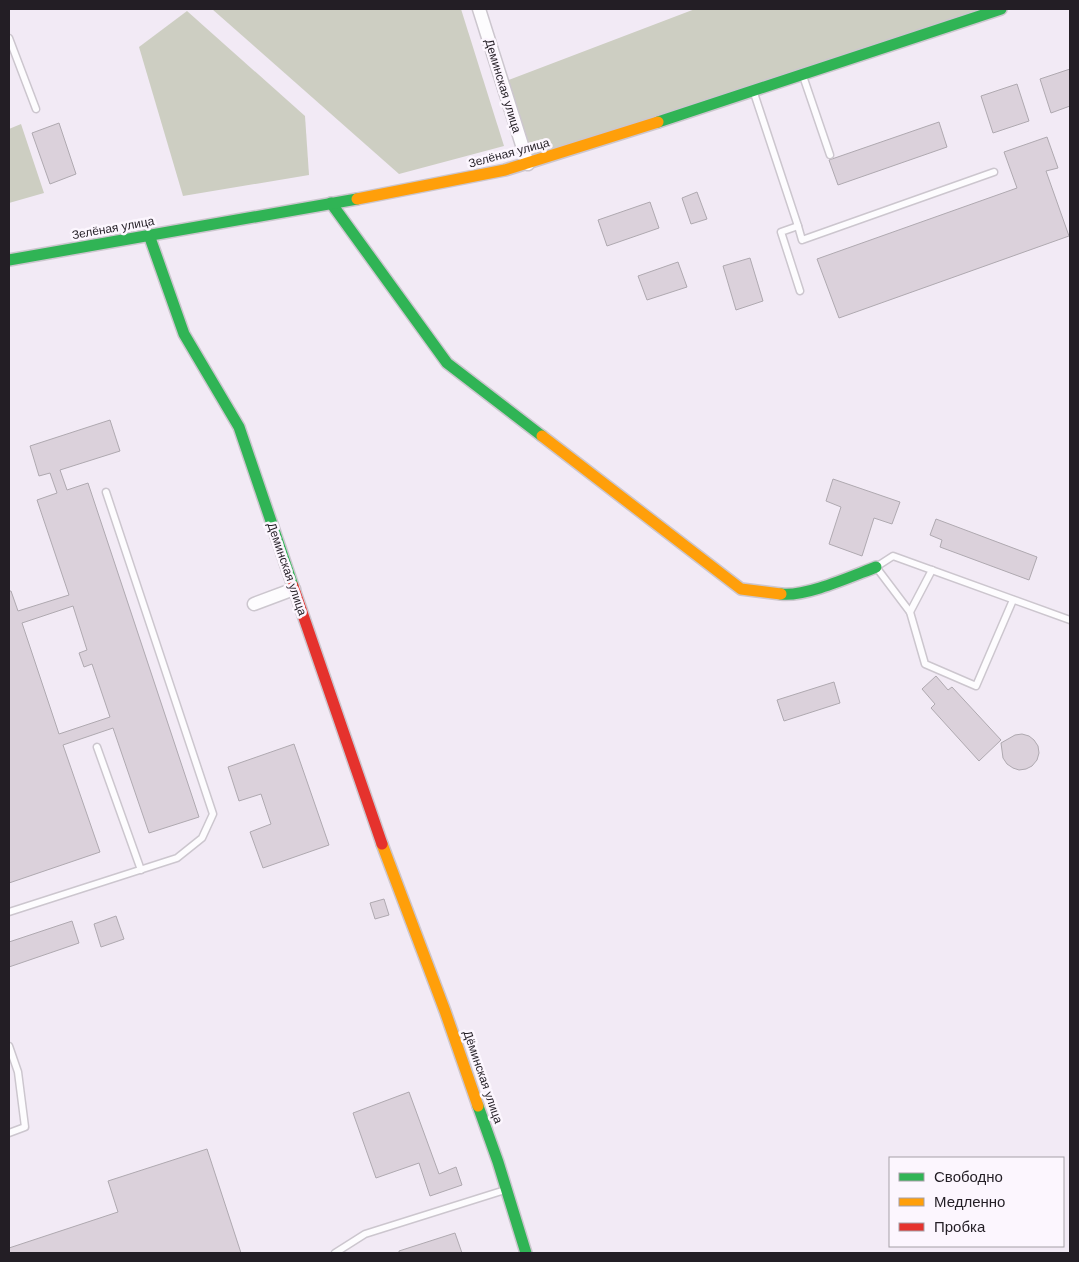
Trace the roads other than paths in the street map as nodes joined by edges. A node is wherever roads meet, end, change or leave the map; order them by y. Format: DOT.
graph roads {
  1 [pos="479,9"];
  2 [pos="1001,9"];
  3 [pos="9,38"];
  4 [pos="802,75"];
  5 [pos="754,92"];
  6 [pos="36,109"];
  7 [pos="830,155"];
  8 [pos="528,164"];
  9 [pos="994,172"];
  10 [pos="331,203"];
  11 [pos="798,226"];
  12 [pos="149,235"];
  13 [pos="9,260"];
  14 [pos="800,291"];
  15 [pos="106,492"];
  16 [pos="876,567"];
  17 [pos="932,570"];
  18 [pos="294,590"];
  19 [pos="1013,600"];
  20 [pos="254,604"];
  21 [pos="910,612"];
  22 [pos="1070,620"];
  23 [pos="97,747"];
  24 [pos="141,870"];
  25 [pos="9,912"];
  26 [pos="408,912"];
  27 [pos="9,1046"];
  28 [pos="9,1133"];
  29 [pos="506,1190"];
  30 [pos="336,1253"];
  31 [pos="526,1253"];
  1 -- 8 [label="street, Деминская улица"];
  2 -- 4 [label="street, Зелёная улица"];
  3 -- 6 [label="lane"];
  4 -- 5 [label="street, Зелёная улица"];
  4 -- 7 [label="lane"];
  5 -- 8 [label="street, Зелёная улица"];
  5 -- 11 [label="lane"];
  8 -- 10 [label="street, Зелёная улица"];
  9 -- 11 [label="lane"];
  10 -- 12 [label="street, Зелёная улица"];
  10 -- 16 [label="street"];
  11 -- 14 [label="lane"];
  12 -- 13 [label="street, Зелёная улица"];
  12 -- 18 [label="street, Деминская улица"];
  15 -- 24 [label="lane"];
  16 -- 17 [label="lane"];
  16 -- 21 [label="lane"];
  17 -- 19 [label="lane"];
  17 -- 21 [label="lane"];
  18 -- 20 [label="street"];
  18 -- 26 [label="street, Деминская улица"];
  19 -- 21 [label="lane"];
  19 -- 22 [label="lane"];
  23 -- 24 [label="lane"];
  24 -- 25 [label="lane"];
  26 -- 29 [label="street, Дёминская улица"];
  27 -- 28 [label="lane"];
  29 -- 30 [label="lane"];
  29 -- 31 [label="street, Дёминская улица"];
}
